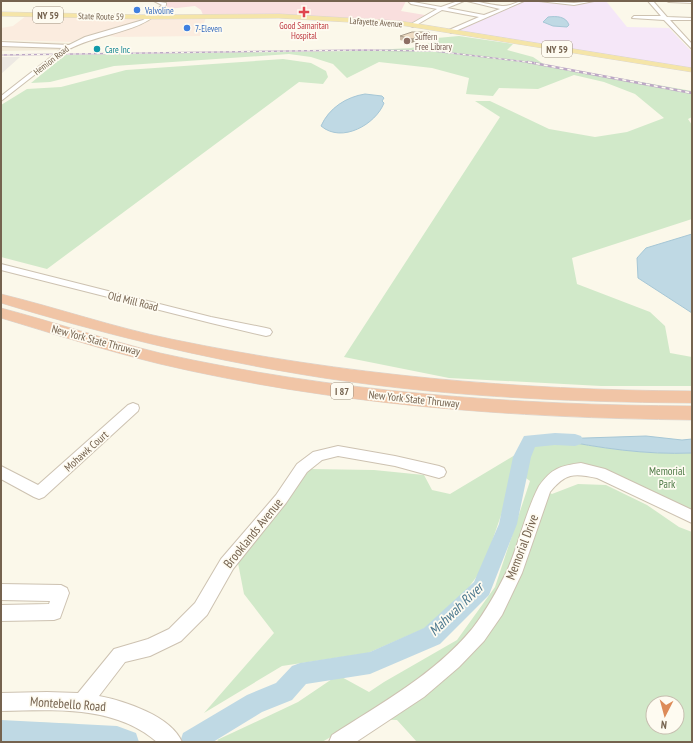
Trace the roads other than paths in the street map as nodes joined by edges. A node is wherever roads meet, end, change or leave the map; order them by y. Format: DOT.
graph roads {
  1 [pos="156,1"];
  2 [pos="410,1"];
  3 [pos="462,1"];
  4 [pos="469,1"];
  5 [pos="522,1"];
  6 [pos="541,1"];
  7 [pos="592,1"];
  8 [pos="650,1"];
  9 [pos="669,1"];
  10 [pos="692,2"];
  11 [pos="504,8"];
  12 [pos="440,9"];
  13 [pos="1,14"];
  14 [pos="152,17"];
  15 [pos="484,17"];
  16 [pos="634,17"];
  17 [pos="666,18"];
  18 [pos="692,19"];
  19 [pos="413,25"];
  20 [pos="451,31"];
  21 [pos="680,34"];
  22 [pos="692,35"];
  23 [pos="1,45"];
  24 [pos="68,46"];
  25 [pos="691,46"];
  26 [pos="692,70"];
  27 [pos="1,99"];
  28 [pos="1,267"];
  29 [pos="1,298"];
  30 [pos="1,313"];
  31 [pos="266,332"];
  32 [pos="692,397"];
  33 [pos="133,408"];
  34 [pos="692,413"];
  35 [pos="1,472"];
  36 [pos="439,472"];
  37 [pos="692,517"];
  38 [pos="1,592"];
  39 [pos="1,612"];
  40 [pos="1,702"];
  41 [pos="82,702"];
  42 [pos="172,742"];
  43 [pos="339,742"];
  1 -- 14 [label="street"];
  2 -- 12 [label="street"];
  3 -- 12 [label="street"];
  4 -- 11 [label="street"];
  5 -- 11 [label="street"];
  6 -- 7 [label="street"];
  8 -- 17 [label="street"];
  9 -- 10 [label="street"];
  11 -- 15 [label="street"];
  12 -- 15 [label="street"];
  12 -- 19 [label="street"];
  13 -- 14 [label="main road, State Route 59 / NY 59"];
  14 -- 19 [label="main road, Lafayette Avenue / NY 59"];
  14 -- 24 [label="street, Hemion Road"];
  15 -- 20 [label="street"];
  16 -- 17 [label="street"];
  17 -- 18 [label="street"];
  17 -- 21 [label="street"];
  19 -- 20 [label="main road, Lafayette Avenue / NY 59"];
  20 -- 26 [label="main road, Lafayette Avenue / NY 59"];
  21 -- 22 [label="street"];
  21 -- 25 [label="street"];
  23 -- 24 [label="street"];
  24 -- 27 [label="street, Hemion Road, bridge"];
  28 -- 31 [label="street, Old Mill Road"];
  29 -- 32 [label="highway, New York State Thruway / I 87"];
  30 -- 34 [label="highway, New York State Thruway / I 87"];
  33 -- 35 [label="street, Mohawk Court"];
  36 -- 41 [label="street, Brooklands Avenue"];
  37 -- 43 [label="street, Memorial Drive"];
  38 -- 39 [label="street"];
  40 -- 41 [label="street, Montebello Road"];
  41 -- 42 [label="street, Montebello Road"];
}
